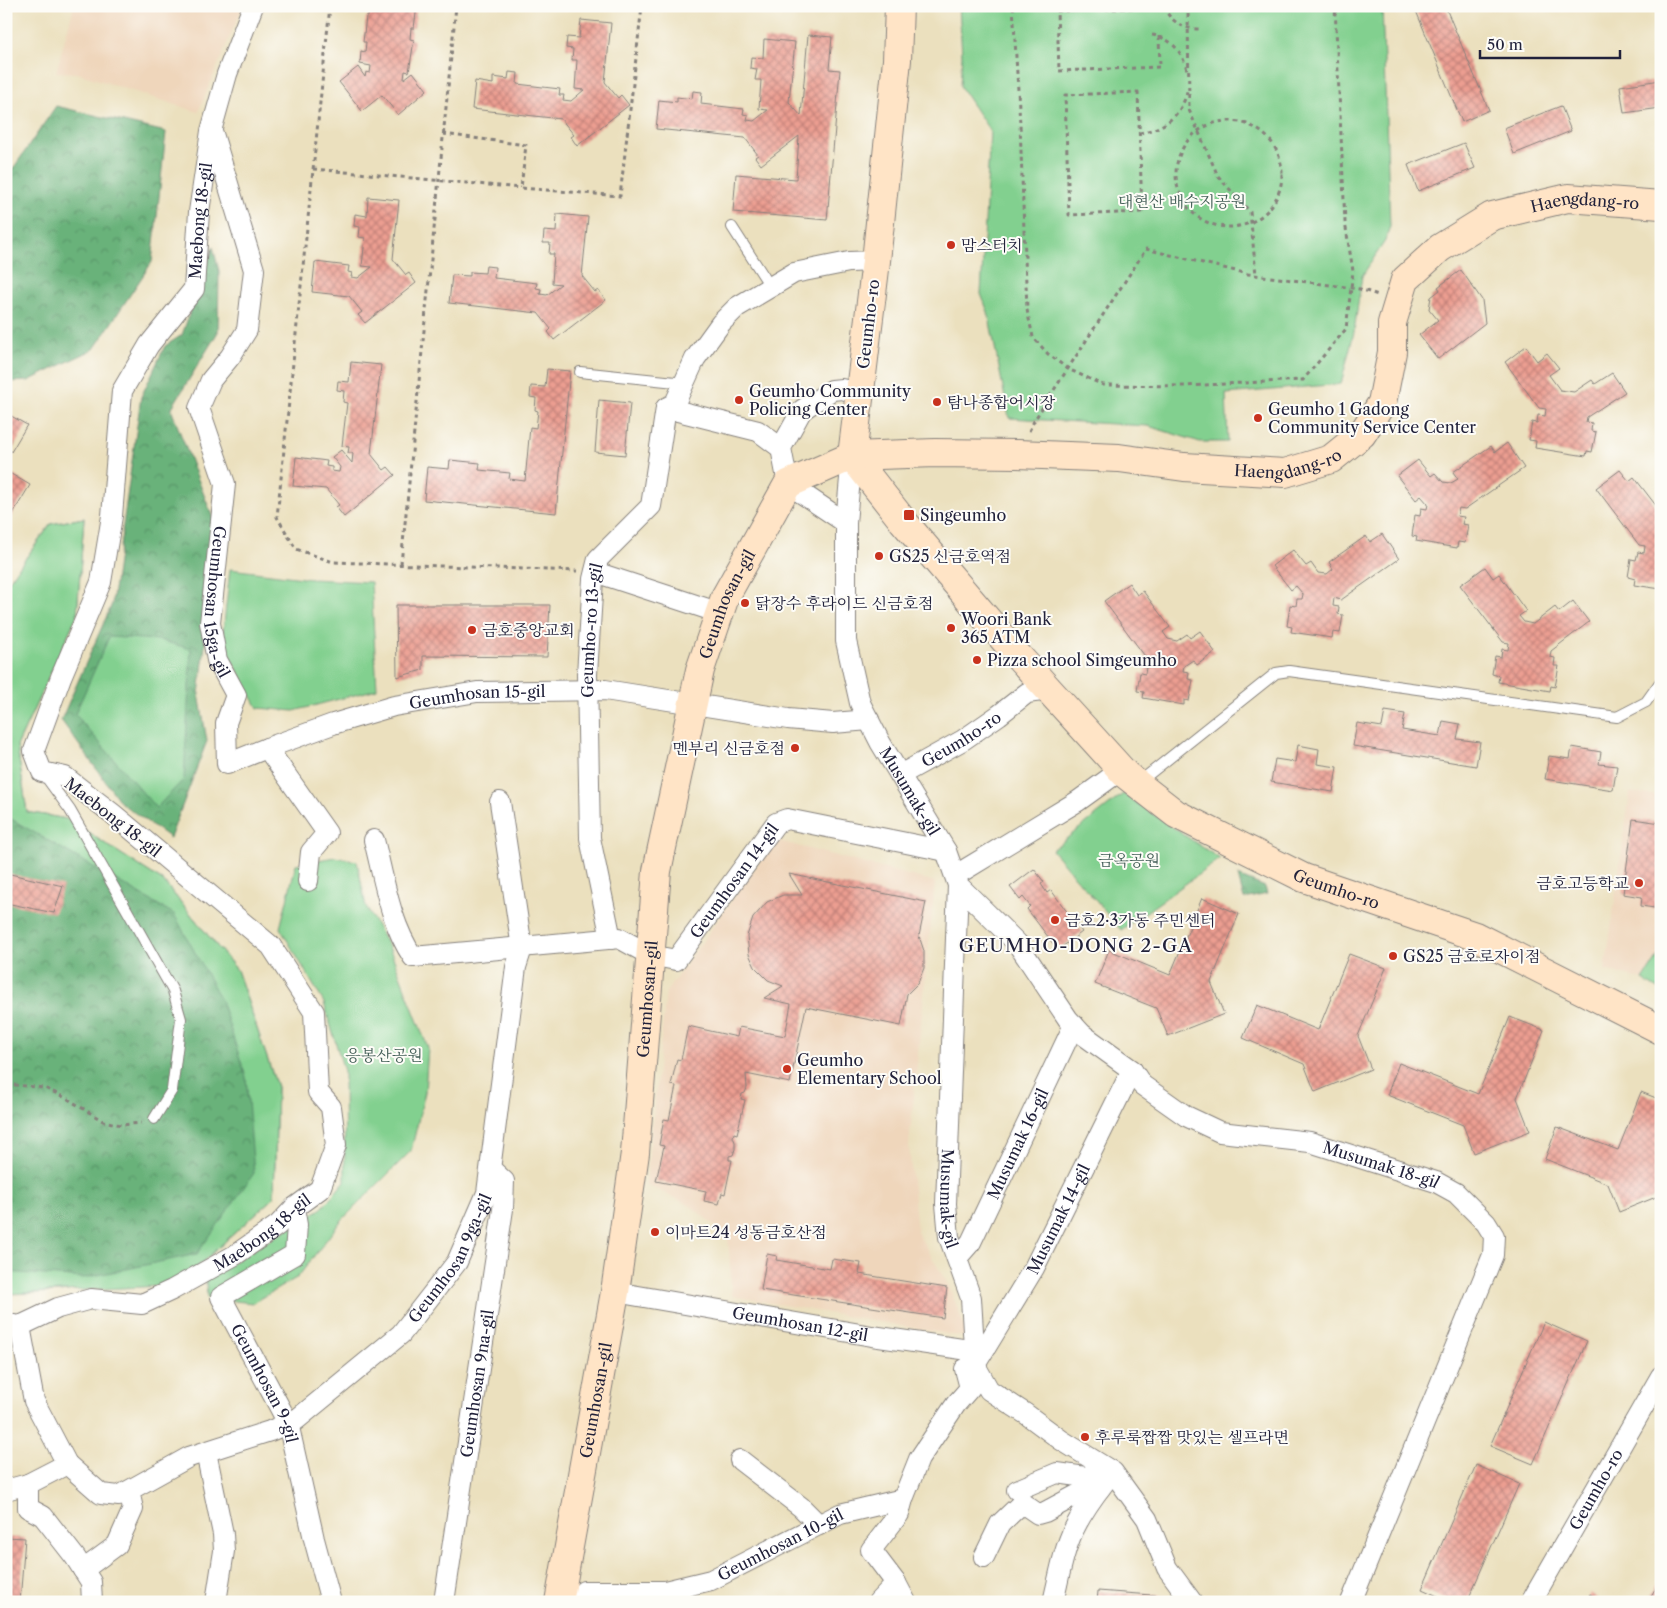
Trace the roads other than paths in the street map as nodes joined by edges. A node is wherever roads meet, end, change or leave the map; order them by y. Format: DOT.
graph roads {
  1 [pos="253,6"];
  2 [pos="899,6"];
  3 [pos="211,131"];
  4 [pos="1661,205"];
  5 [pos="732,227"];
  6 [pos="876,261"];
  7 [pos="770,286"];
  8 [pos="580,372"];
  9 [pos="684,382"];
  10 [pos="859,394"];
  11 [pos="666,408"];
  12 [pos="781,448"];
  13 [pos="852,456"];
  14 [pos="788,484"];
  15 [pos="846,523"];
  16 [pos="595,572"];
  17 [pos="720,613"];
  18 [pos="1661,681"];
  19 [pos="588,690"];
  20 [pos="1048,690"];
  21 [pos="694,702"];
  22 [pos="869,720"];
  23 [pos="267,748"];
  24 [pos="227,764"];
  25 [pos="42,772"];
  26 [pos="900,775"];
  27 [pos="1129,777"];
  28 [pos="500,802"];
  29 [pos="374,840"];
  30 [pos="946,851"];
  31 [pos="957,880"];
  32 [pos="308,881"];
  33 [pos="611,938"];
  34 [pos="522,948"];
  35 [pos="650,955"];
  36 [pos="1074,1025"];
  37 [pos="1661,1030"];
  38 [pos="1132,1070"];
  39 [pos="154,1119"];
  40 [pos="491,1169"];
  41 [pos="294,1208"];
  42 [pos="957,1258"];
  43 [pos="615,1292"];
  44 [pos="13,1325"];
  45 [pos="975,1365"];
  46 [pos="1661,1376"];
  47 [pos="288,1423"];
  48 [pos="206,1452"];
  49 [pos="740,1460"];
  50 [pos="66,1464"];
  51 [pos="1107,1480"];
  52 [pos="28,1484"];
  53 [pos="6,1490"];
  54 [pos="1017,1490"];
  55 [pos="129,1491"];
  56 [pos="903,1499"];
  57 [pos="819,1525"];
  58 [pos="984,1558"];
  59 [pos="82,1570"];
  60 [pos="896,1584"];
  61 [pos="92,1602"];
  62 [pos="216,1602"];
  63 [pos="331,1602"];
  64 [pos="444,1602"];
  65 [pos="559,1602"];
  66 [pos="574,1602"];
  67 [pos="878,1602"];
  68 [pos="906,1602"];
  69 [pos="1053,1602"];
  70 [pos="1192,1602"];
  71 [pos="1351,1602"];
  72 [pos="1531,1602"];
  1 -- 3 [label="street, Maebong 18-gil"];
  2 -- 6 [label="street, Geumho-ro"];
  3 -- 24 [label="street, Geumhosan 15ga-gil"];
  3 -- 25 [label="street, Maebong 18-gil"];
  4 -- 13 [label="street, Haengdang-ro"];
  5 -- 7 [label="lane"];
  6 -- 7 [label="street, Geumho-ro 13-gil"];
  6 -- 10 [label="street, Geumho-ro"];
  7 -- 9 [label="street, Geumho-ro 13-gil"];
  8 -- 9 [label="lane"];
  9 -- 11 [label="street, Geumho-ro 13-gil"];
  10 -- 12 [label="street"];
  10 -- 13 [label="street, Geumho-ro"];
  11 -- 12 [label="street"];
  11 -- 16 [label="street, Geumho-ro 13-gil"];
  12 -- 14 [label="street"];
  13 -- 14 [label="street"];
  13 -- 15 [label="street, Musumak-gil"];
  13 -- 20 [label="street, Geumho-ro"];
  14 -- 15 [label="street"];
  14 -- 17 [label="street, Geumhosan-gil"];
  15 -- 22 [label="street, Musumak-gil"];
  16 -- 17 [label="street"];
  16 -- 19 [label="street, Geumho-ro 13-gil"];
  17 -- 21 [label="street, Geumhosan-gil"];
  18 -- 27 [label="lane"];
  19 -- 21 [label="street, Geumhosan 15-gil"];
  19 -- 23 [label="street, Geumhosan 15-gil"];
  19 -- 33 [label="street, Geumho-ro 13-gil"];
  20 -- 26 [label="street, Geumho-ro"];
  20 -- 27 [label="street, Geumho-ro"];
  21 -- 22 [label="street"];
  21 -- 35 [label="street, Geumhosan-gil"];
  22 -- 26 [label="street, Musumak-gil"];
  23 -- 24 [label="street, Geumhosan 15-gil"];
  23 -- 32 [label="street"];
  25 -- 39 [label="lane"];
  25 -- 41 [label="street, Maebong 18-gil"];
  26 -- 30 [label="street, Musumak-gil"];
  27 -- 31 [label="street"];
  27 -- 37 [label="street, Geumho-ro"];
  28 -- 34 [label="street, Geumhosan 9ga-gil"];
  29 -- 34 [label="street"];
  30 -- 31 [label="street, Musumak-gil"];
  30 -- 35 [label="street, Geumhosan 14-gil"];
  31 -- 36 [label="street, Musumak 18-gil"];
  31 -- 42 [label="street, Musumak-gil"];
  33 -- 34 [label="street"];
  33 -- 35 [label="street"];
  34 -- 40 [label="street, Geumhosan 9ga-gil"];
  35 -- 43 [label="street, Geumhosan-gil"];
  36 -- 38 [label="street, Musumak 18-gil"];
  36 -- 42 [label="street, Musumak 16-gil"];
  38 -- 45 [label="street, Musumak 14-gil"];
  38 -- 71 [label="street, Musumak 18-gil"];
  40 -- 47 [label="street, Geumhosan 9ga-gil"];
  40 -- 64 [label="street, Geumhosan 9na-gil"];
  41 -- 44 [label="street, Maebong 18-gil"];
  41 -- 47 [label="street, Geumhosan 9-gil"];
  42 -- 45 [label="street, Musumak-gil"];
  43 -- 45 [label="street, Geumhosan 12-gil"];
  43 -- 65 [label="street, Geumhosan-gil"];
  44 -- 50 [label="street, Maebong 18-gil"];
  45 -- 51 [label="street, Musumak-gil"];
  45 -- 56 [label="street"];
  46 -- 72 [label="street, Geumho-ro"];
  47 -- 48 [label="street, Geumhosan 9ga-gil"];
  47 -- 63 [label="street, Geumhosan 9-gil"];
  48 -- 55 [label="street, Geumhosan 9ga-gil"];
  48 -- 62 [label="street"];
  49 -- 57 [label="street"];
  50 -- 52 [label="street"];
  50 -- 55 [label="street, Geumhosan 9ga-gil"];
  51 -- 54 [label="street"];
  51 -- 58 [label="street"];
  51 -- 69 [label="street"];
  51 -- 70 [label="street, Musumak-gil"];
  52 -- 53 [label="street"];
  52 -- 59 [label="street"];
  55 -- 59 [label="street"];
  56 -- 57 [label="street, Geumhosan 10-gil"];
  56 -- 60 [label="street"];
  57 -- 66 [label="street, Geumhosan 10-gil"];
  59 -- 61 [label="street"];
  60 -- 67 [label="street"];
  60 -- 68 [label="street"];
}
